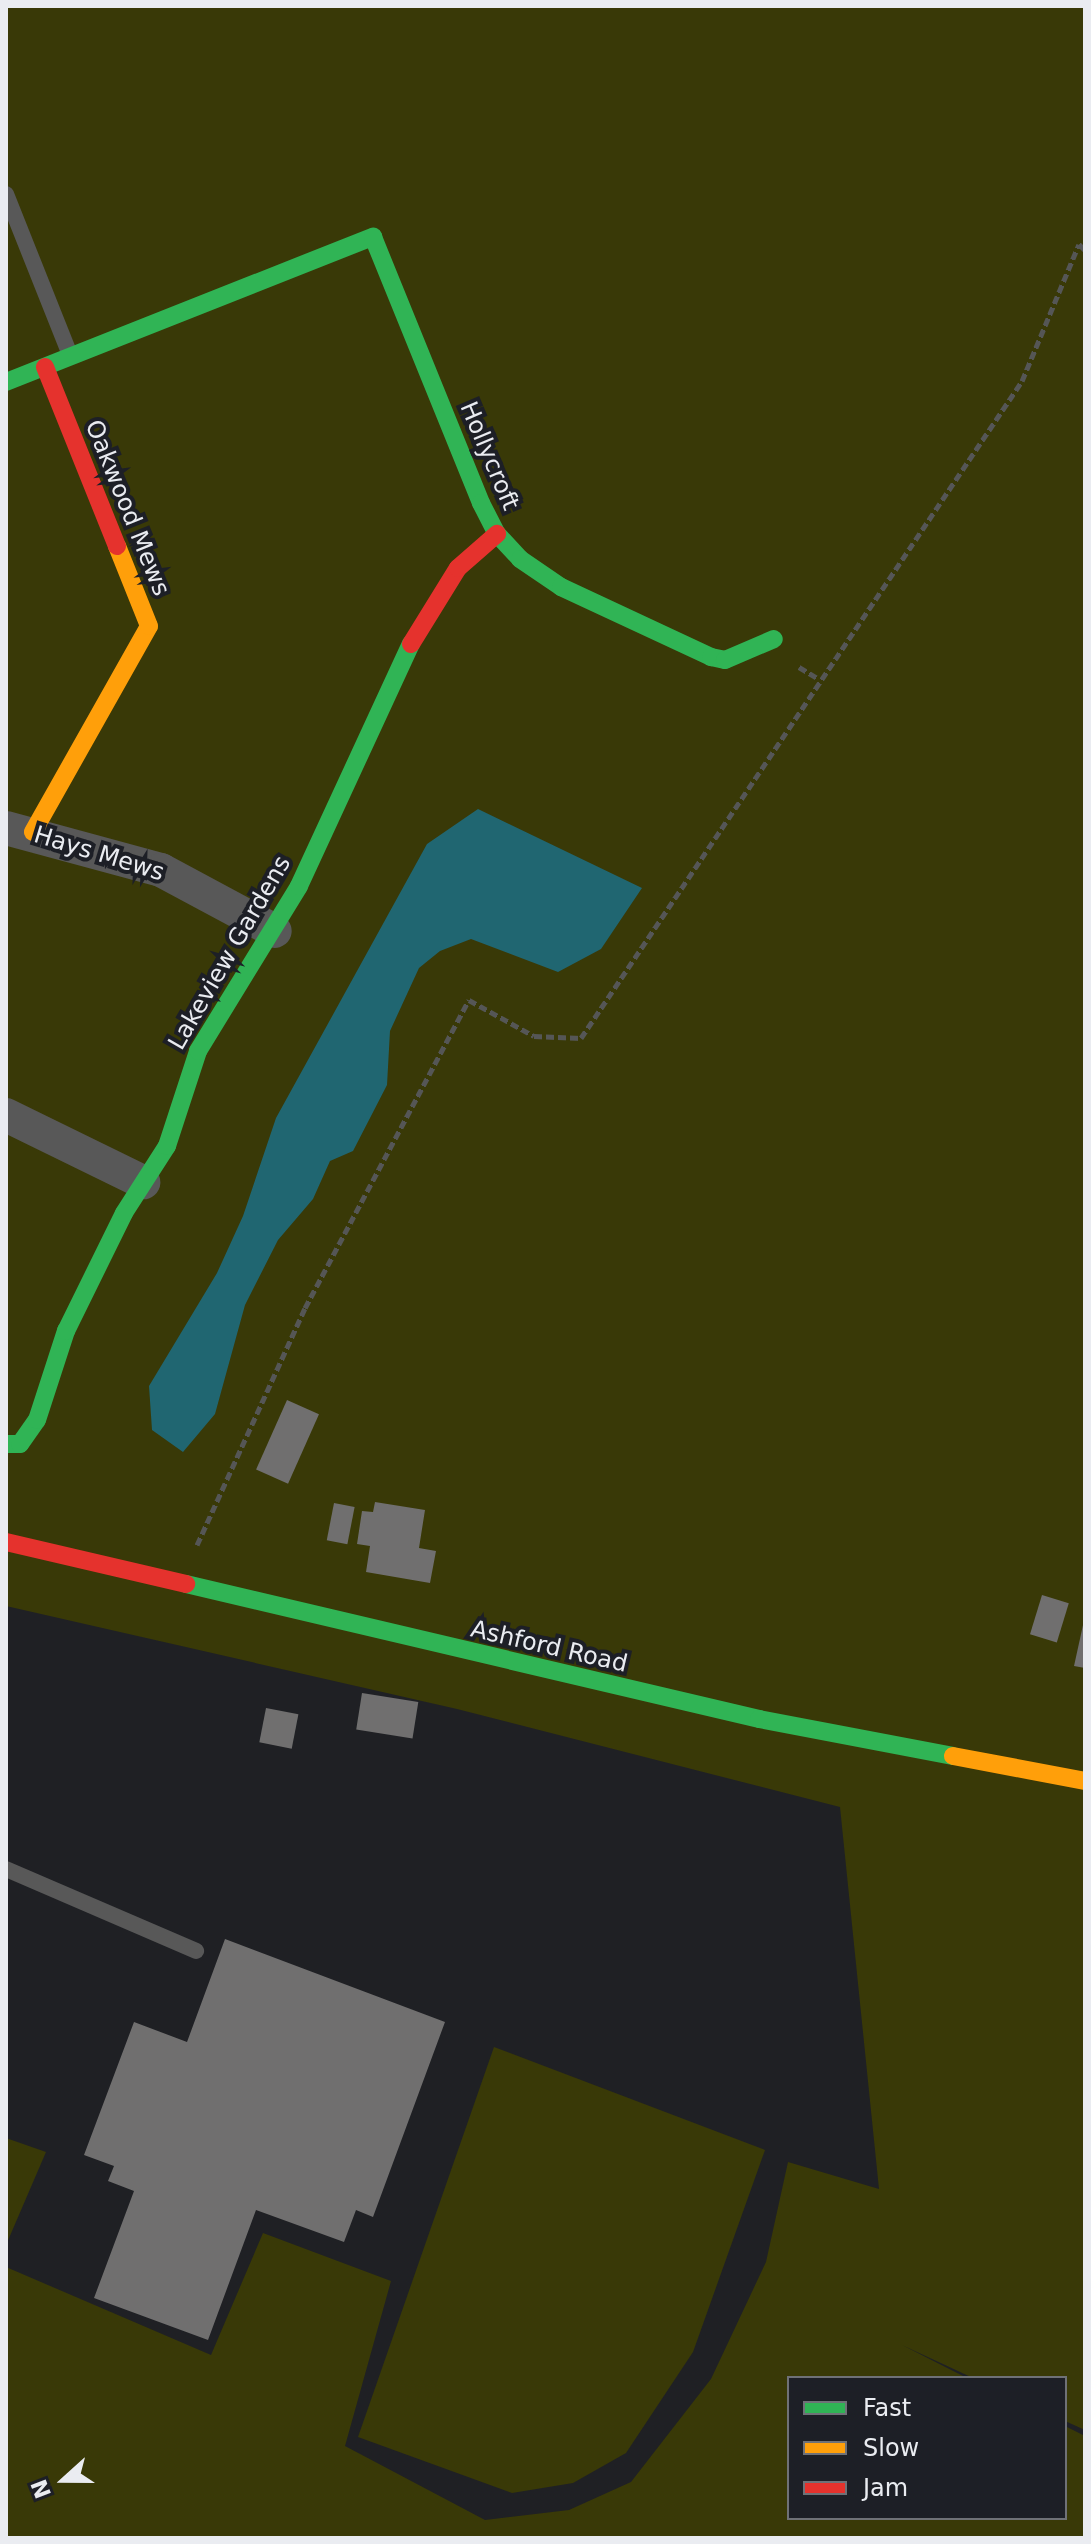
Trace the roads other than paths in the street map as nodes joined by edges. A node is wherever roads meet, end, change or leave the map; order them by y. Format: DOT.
graph roads {
  1 [pos="6,194"];
  2 [pos="70,357"];
  3 [pos="45,367"];
  4 [pos="6,382"];
  5 [pos="497,534"];
  6 [pos="774,639"];
  7 [pos="20,830"];
  8 [pos="275,931"];
  9 [pos="6,1115"];
  10 [pos="143,1182"];
  11 [pos="6,1444"];
  12 [pos="6,1542"];
  13 [pos="1085,1781"];
  14 [pos="6,1869"];
  15 [pos="196,1951"];
  1 -- 2 [label="lane"];
  2 -- 3 [label="street"];
  2 -- 5 [label="street, Hollycroft"];
  3 -- 4 [label="street"];
  3 -- 7 [label="street, Oakwood Mews"];
  5 -- 6 [label="street, Hollycroft"];
  5 -- 8 [label="street, Lakeview Gardens"];
  7 -- 8 [label="street, Hays Mews"];
  8 -- 10 [label="street, Lakeview Gardens"];
  9 -- 10 [label="street"];
  10 -- 11 [label="street, Lakeview Gardens"];
  12 -- 13 [label="street, Ashford Road"];
  14 -- 15 [label="lane"];
}
